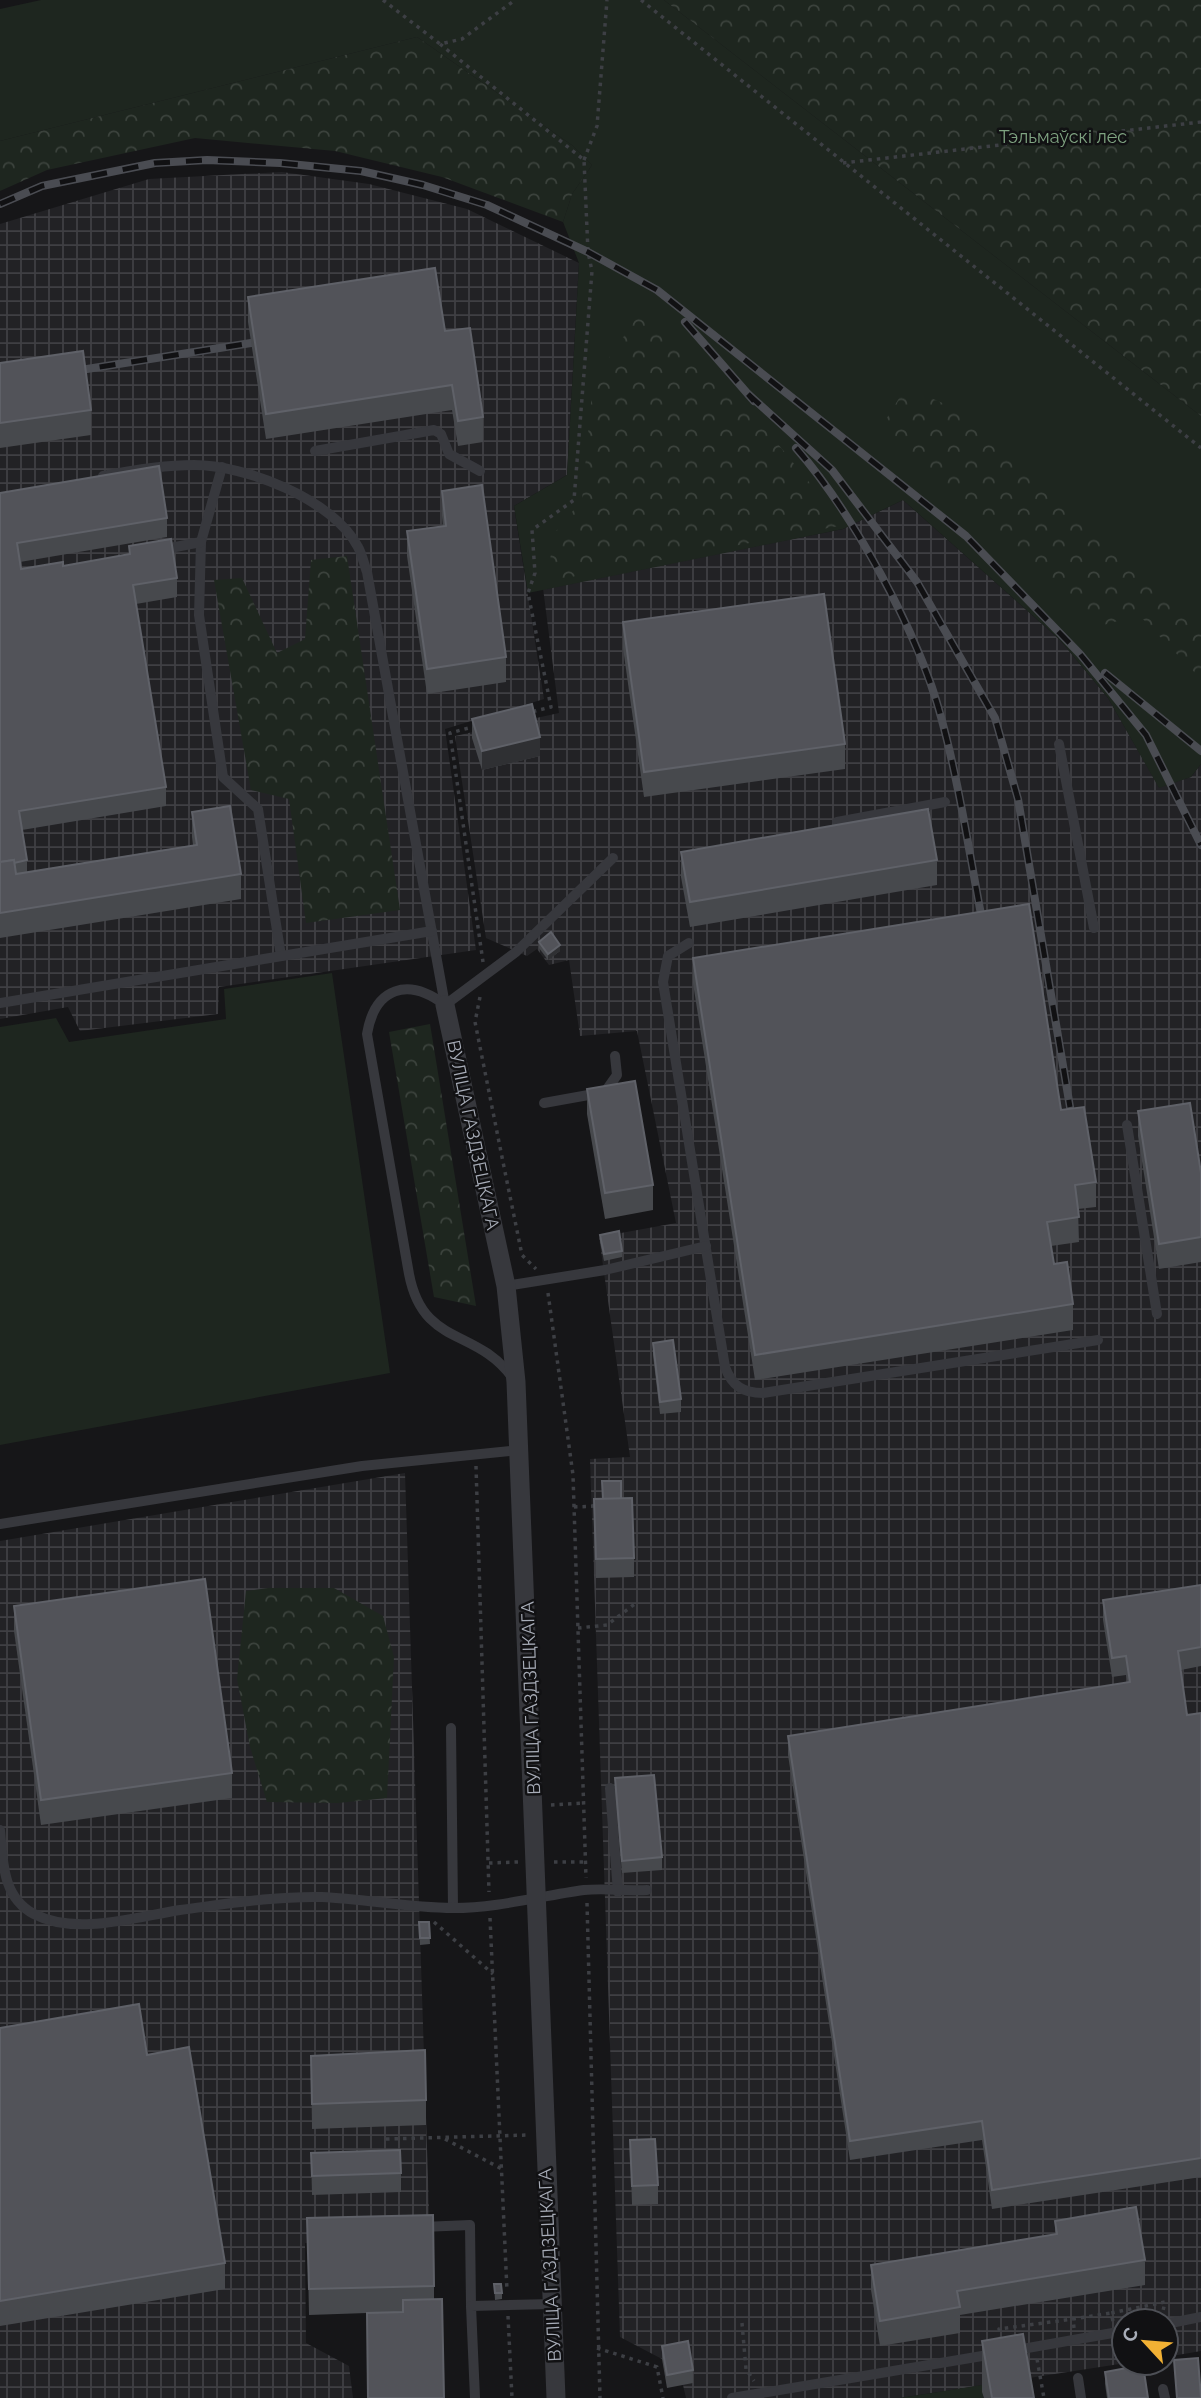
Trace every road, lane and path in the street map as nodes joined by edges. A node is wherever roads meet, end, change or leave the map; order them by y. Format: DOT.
graph roads {
  1 [pos="383,0"];
  2 [pos="515,0"];
  3 [pos="607,0"];
  4 [pos="641,0"];
  5 [pos="440,44"];
  6 [pos="1201,122"];
  7 [pos="584,160"];
  8 [pos="843,163"];
  9 [pos="1201,448"];
  10 [pos="315,451"];
  11 [pos="222,467"];
  12 [pos="480,471"];
  13 [pos="89,479"];
  14 [pos="201,542"];
  15 [pos="146,552"];
  16 [pos="526,713"];
  17 [pos="488,723"];
  18 [pos="1059,744"];
  19 [pos="945,802"];
  20 [pos="837,822"];
  21 [pos="613,858"];
  22 [pos="1094,928"];
  23 [pos="432,931"];
  24 [pos="689,943"];
  25 [pos="281,956"];
  26 [pos="485,975"];
  27 [pos="0,1003"];
  28 [pos="445,1005"];
  29 [pos="615,1056"];
  30 [pos="544,1103"];
  31 [pos="1126,1125"];
  32 [pos="706,1246"];
  33 [pos="547,1279"];
  34 [pos="506,1286"];
  35 [pos="1157,1314"];
  36 [pos="1098,1340"];
  37 [pos="516,1382"];
  38 [pos="521,1450"];
  39 [pos="475,1454"];
  40 [pos="603,1505"];
  41 [pos="574,1507"];
  42 [pos="0,1524"];
  43 [pos="636,1603"];
  44 [pos="578,1628"];
  45 [pos="451,1728"];
  46 [pos="610,1788"];
  47 [pos="583,1803"];
  48 [pos="535,1805"];
  49 [pos="0,1830"];
  50 [pos="586,1890"];
  51 [pos="647,1890"];
  52 [pos="618,1892"];
  53 [pos="538,1899"];
  54 [pos="489,1907"];
  55 [pos="419,1908"];
  56 [pos="453,1908"];
  57 [pos="493,1974"];
  58 [pos="544,2134"];
  59 [pos="501,2136"];
  60 [pos="444,2138"];
  61 [pos="386,2139"];
  62 [pos="502,2169"];
  63 [pos="416,2227"];
  64 [pos="553,2304"];
  65 [pos="471,2306"];
  66 [pos="508,2306"];
  67 [pos="1140,2307"];
  68 [pos="1163,2307"];
  69 [pos="1110,2313"];
  70 [pos="1201,2317"];
  71 [pos="1073,2319"];
  72 [pos="1180,2321"];
  73 [pos="1110,2331"];
  74 [pos="1075,2332"];
  75 [pos="1001,2344"];
  76 [pos="1035,2347"];
  77 [pos="597,2348"];
  78 [pos="1078,2378"];
  79 [pos="475,2398"];
  80 [pos="512,2398"];
  81 [pos="556,2398"];
  82 [pos="600,2398"];
  83 [pos="663,2398"];
  84 [pos="732,2398"];
  85 [pos="1044,2398"];
  86 [pos="1082,2398"];
  1 -- 5 [label="path"];
  2 -- 5 [label="path"];
  3 -- 7 [label="path"];
  4 -- 8 [label="path"];
  5 -- 7 [label="path"];
  6 -- 8 [label="path"];
  7 -- 16 [label="path"];
  8 -- 9 [label="path"];
  10 -- 12 [label="lane"];
  11 -- 13 [label="lane"];
  11 -- 14 [label="lane"];
  11 -- 23 [label="lane"];
  14 -- 15 [label="lane"];
  14 -- 25 [label="lane"];
  17 -- 26 [label="path"];
  18 -- 22 [label="lane"];
  19 -- 20 [label="lane"];
  21 -- 26 [label="lane"];
  23 -- 25 [label="lane"];
  23 -- 28 [label="lane"];
  24 -- 32 [label="lane"];
  25 -- 27 [label="lane"];
  26 -- 28 [label="lane"];
  26 -- 33 [label="path"];
  28 -- 34 [label="street, ВУЛІЦА ГАЗДЗЕЦКАГА"];
  28 -- 37 [label="lane"];
  29 -- 30 [label="lane"];
  31 -- 35 [label="lane"];
  32 -- 33 [label="lane"];
  32 -- 36 [label="lane"];
  33 -- 34 [label="lane"];
  33 -- 41 [label="path"];
  34 -- 37 [label="street, ВУЛІЦА ГАЗДЗЕЦКАГА"];
  37 -- 38 [label="street, ВУЛІЦА ГАЗДЗЕЦКАГА"];
  38 -- 39 [label="lane"];
  38 -- 48 [label="street, ВУЛІЦА ГАЗДЗЕЦКАГА"];
  39 -- 42 [label="lane"];
  39 -- 54 [label="path"];
  40 -- 41 [label="path"];
  41 -- 44 [label="path"];
  43 -- 44 [label="path"];
  44 -- 47 [label="path"];
  45 -- 56 [label="lane"];
  46 -- 52 [label="lane"];
  47 -- 48 [label="path"];
  47 -- 50 [label="path"];
  48 -- 53 [label="street, ВУЛІЦА ГАЗДЗЕЦКАГА"];
  49 -- 55 [label="lane"];
  50 -- 52 [label="lane"];
  50 -- 53 [label="lane"];
  50 -- 77 [label="path"];
  51 -- 52 [label="lane"];
  53 -- 54 [label="lane"];
  53 -- 58 [label="street, ВУЛІЦА ГАЗДЗЕЦКАГА"];
  54 -- 56 [label="lane"];
  54 -- 57 [label="path"];
  55 -- 56 [label="lane"];
  55 -- 57 [label="path"];
  57 -- 59 [label="path"];
  58 -- 59 [label="path"];
  58 -- 64 [label="street, ВУЛІЦА ГАЗДЗЕЦКАГА"];
  59 -- 60 [label="path"];
  59 -- 62 [label="path"];
  60 -- 61 [label="path"];
  60 -- 62 [label="path"];
  62 -- 66 [label="path"];
  63 -- 65 [label="lane"];
  64 -- 66 [label="lane"];
  64 -- 81 [label="street, ВУЛІЦА ГАЗДЗЕЦКАГА"];
  65 -- 66 [label="lane"];
  65 -- 79 [label="lane"];
  66 -- 80 [label="path"];
  67 -- 68 [label="path"];
  69 -- 71 [label="path"];
  70 -- 72 [label="lane"];
  71 -- 74 [label="path"];
  71 -- 75 [label="path"];
  73 -- 76 [label="lane"];
  76 -- 84 [label="lane"];
  76 -- 85 [label="path"];
  77 -- 82 [label="path"];
  77 -- 83 [label="path"];
  78 -- 86 [label="lane"];
}
